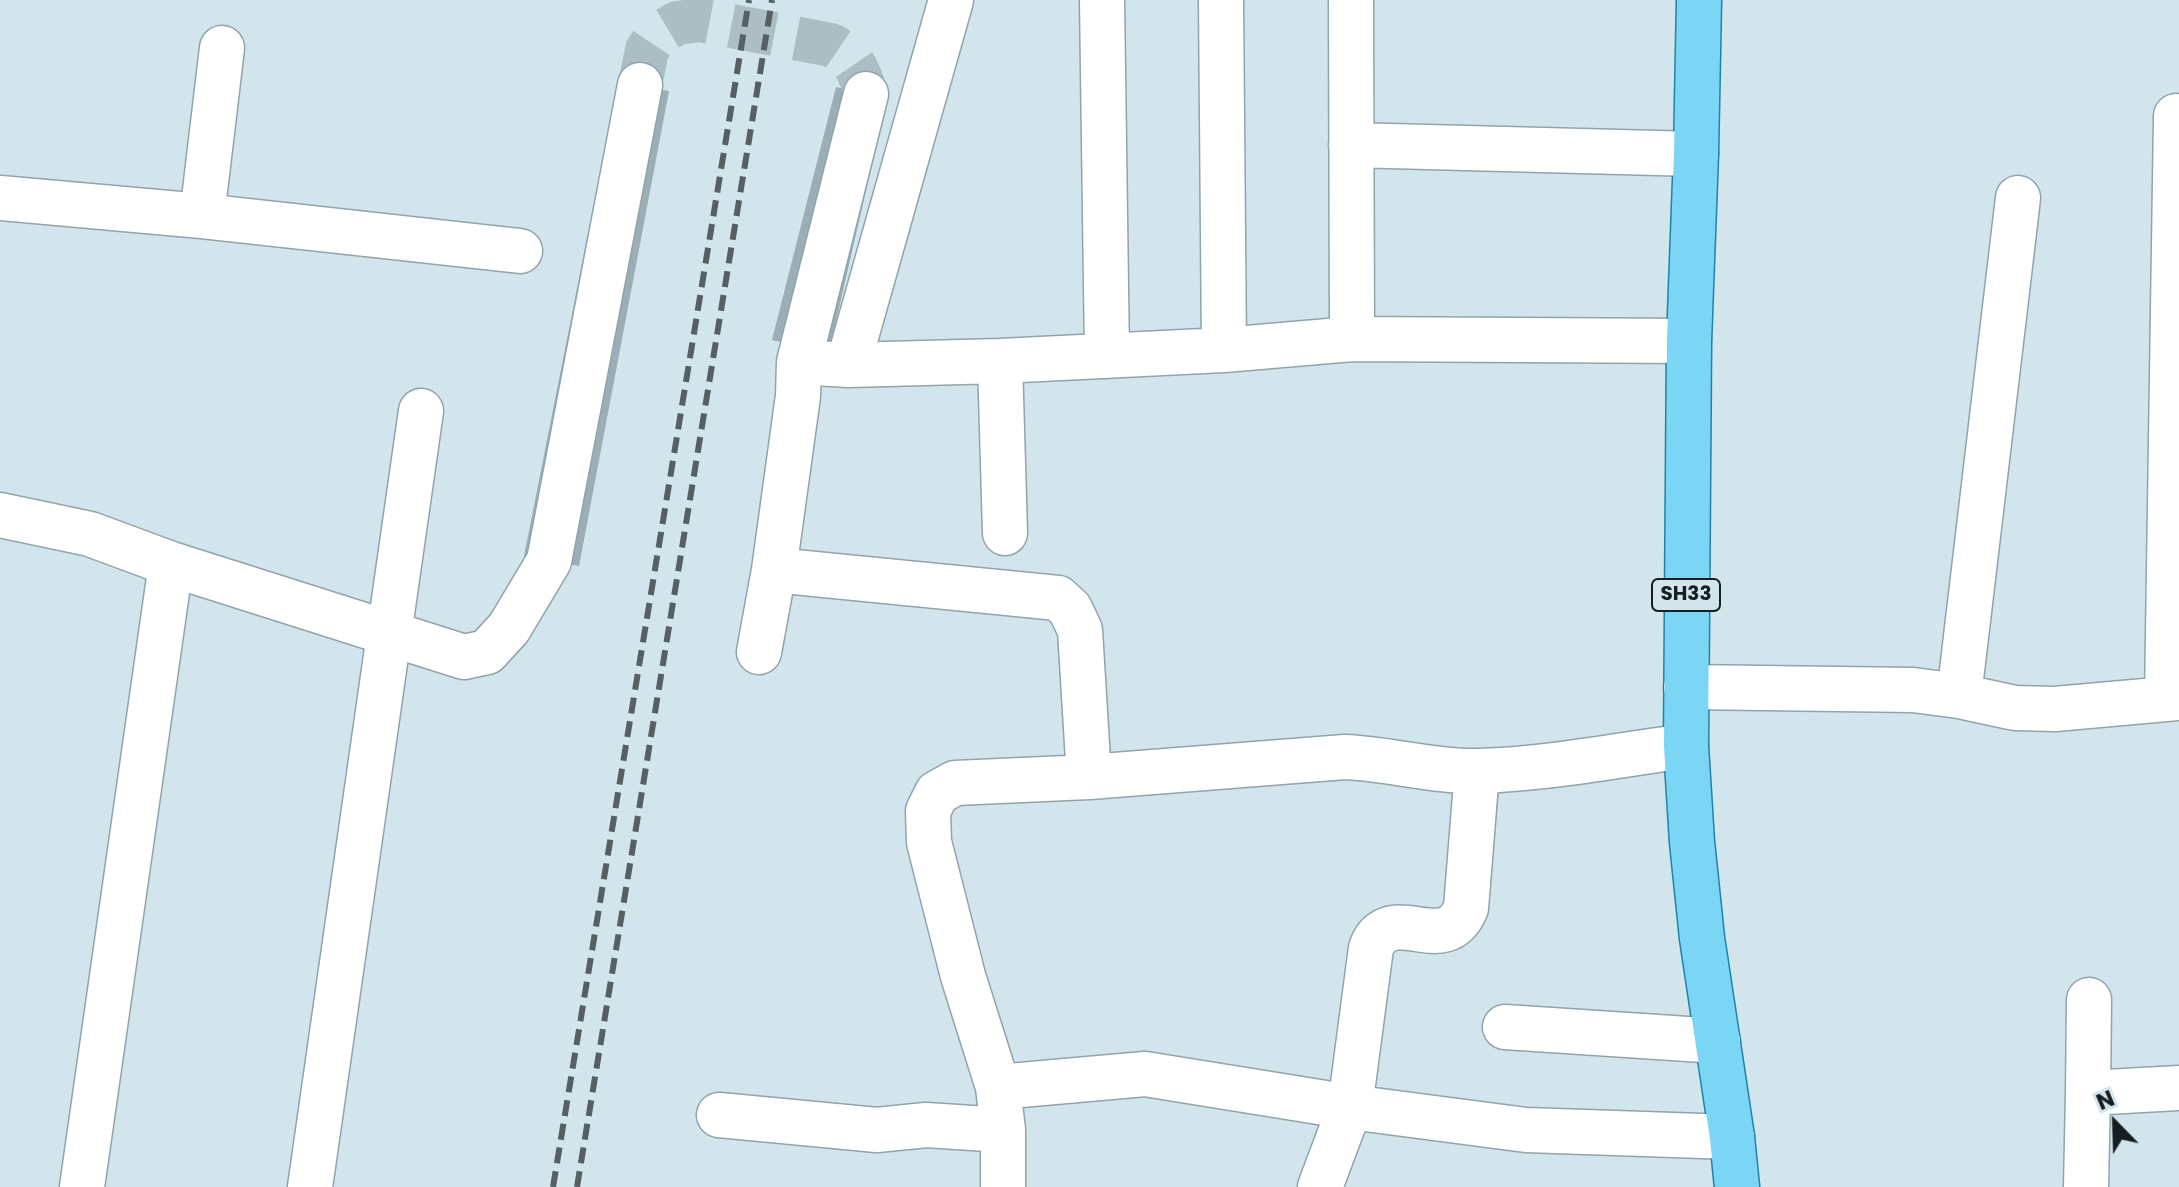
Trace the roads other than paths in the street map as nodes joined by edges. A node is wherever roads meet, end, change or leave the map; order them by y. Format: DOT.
graph roads {
  1 [pos="951,0"];
  2 [pos="1102,0"];
  3 [pos="1221,0"];
  4 [pos="1351,0"];
  5 [pos="1699,0"];
  6 [pos="222,48"];
  7 [pos="640,85"];
  8 [pos="866,94"];
  9 [pos="2176,116"];
  10 [pos="1351,145"];
  11 [pos="1696,154"];
  12 [pos="0,198"];
  13 [pos="2018,198"];
  14 [pos="202,216"];
  15 [pos="520,251"];
  16 [pos="1352,339"];
  17 [pos="1689,341"];
  18 [pos="1224,350"];
  19 [pos="1107,356"];
  20 [pos="1000,361"];
  21 [pos="799,362"];
  22 [pos="848,365"];
  23 [pos="421,411"];
  24 [pos="0,515"];
  25 [pos="1005,533"];
  26 [pos="171,564"];
  27 [pos="774,570"];
  28 [pos="389,631"];
  29 [pos="759,652"];
  30 [pos="1686,687"];
  31 [pos="1959,696"];
  32 [pos="2173,698"];
  33 [pos="1686,746"];
  34 [pos="1477,771"];
  35 [pos="1089,777"];
  36 [pos="2089,1000"];
  37 [pos="1505,1027"];
  38 [pos="1718,1041"];
  39 [pos="998,1087"];
  40 [pos="2179,1088"];
  41 [pos="2088,1093"];
  42 [pos="1350,1107"];
  43 [pos="719,1115"];
  44 [pos="1003,1130"];
  45 [pos="1732,1137"];
  46 [pos="82,1187"];
  47 [pos="310,1187"];
  48 [pos="1003,1187"];
  49 [pos="1320,1187"];
  50 [pos="1737,1187"];
  51 [pos="2086,1187"];
  1 -- 22 [label="street"];
  2 -- 19 [label="street"];
  3 -- 18 [label="street"];
  4 -- 10 [label="street"];
  5 -- 11 [label="main road, SH33"];
  6 -- 14 [label="street"];
  7 -- 28 [label="street"];
  8 -- 21 [label="street"];
  9 -- 32 [label="street"];
  10 -- 11 [label="street"];
  10 -- 16 [label="street"];
  11 -- 17 [label="main road, SH33"];
  12 -- 14 [label="street"];
  13 -- 31 [label="street"];
  14 -- 15 [label="street"];
  16 -- 17 [label="street"];
  16 -- 18 [label="street"];
  17 -- 30 [label="main road, SH33"];
  18 -- 19 [label="street"];
  19 -- 20 [label="street"];
  20 -- 22 [label="street"];
  20 -- 25 [label="street"];
  21 -- 22 [label="street"];
  21 -- 27 [label="street"];
  23 -- 28 [label="street"];
  24 -- 26 [label="street"];
  26 -- 28 [label="street"];
  26 -- 46 [label="street"];
  27 -- 29 [label="street"];
  27 -- 35 [label="street"];
  28 -- 47 [label="street"];
  30 -- 31 [label="street"];
  30 -- 33 [label="main road, SH33"];
  31 -- 32 [label="street"];
  33 -- 34 [label="street"];
  33 -- 38 [label="main road, SH33"];
  34 -- 35 [label="street"];
  34 -- 42 [label="street"];
  35 -- 39 [label="street"];
  36 -- 41 [label="street"];
  37 -- 38 [label="street"];
  38 -- 45 [label="main road, SH33"];
  39 -- 42 [label="street"];
  39 -- 44 [label="street"];
  40 -- 41 [label="street"];
  41 -- 51 [label="street"];
  42 -- 45 [label="street"];
  42 -- 49 [label="street"];
  43 -- 44 [label="street"];
  44 -- 48 [label="street"];
  45 -- 50 [label="main road, SH33"];
}
